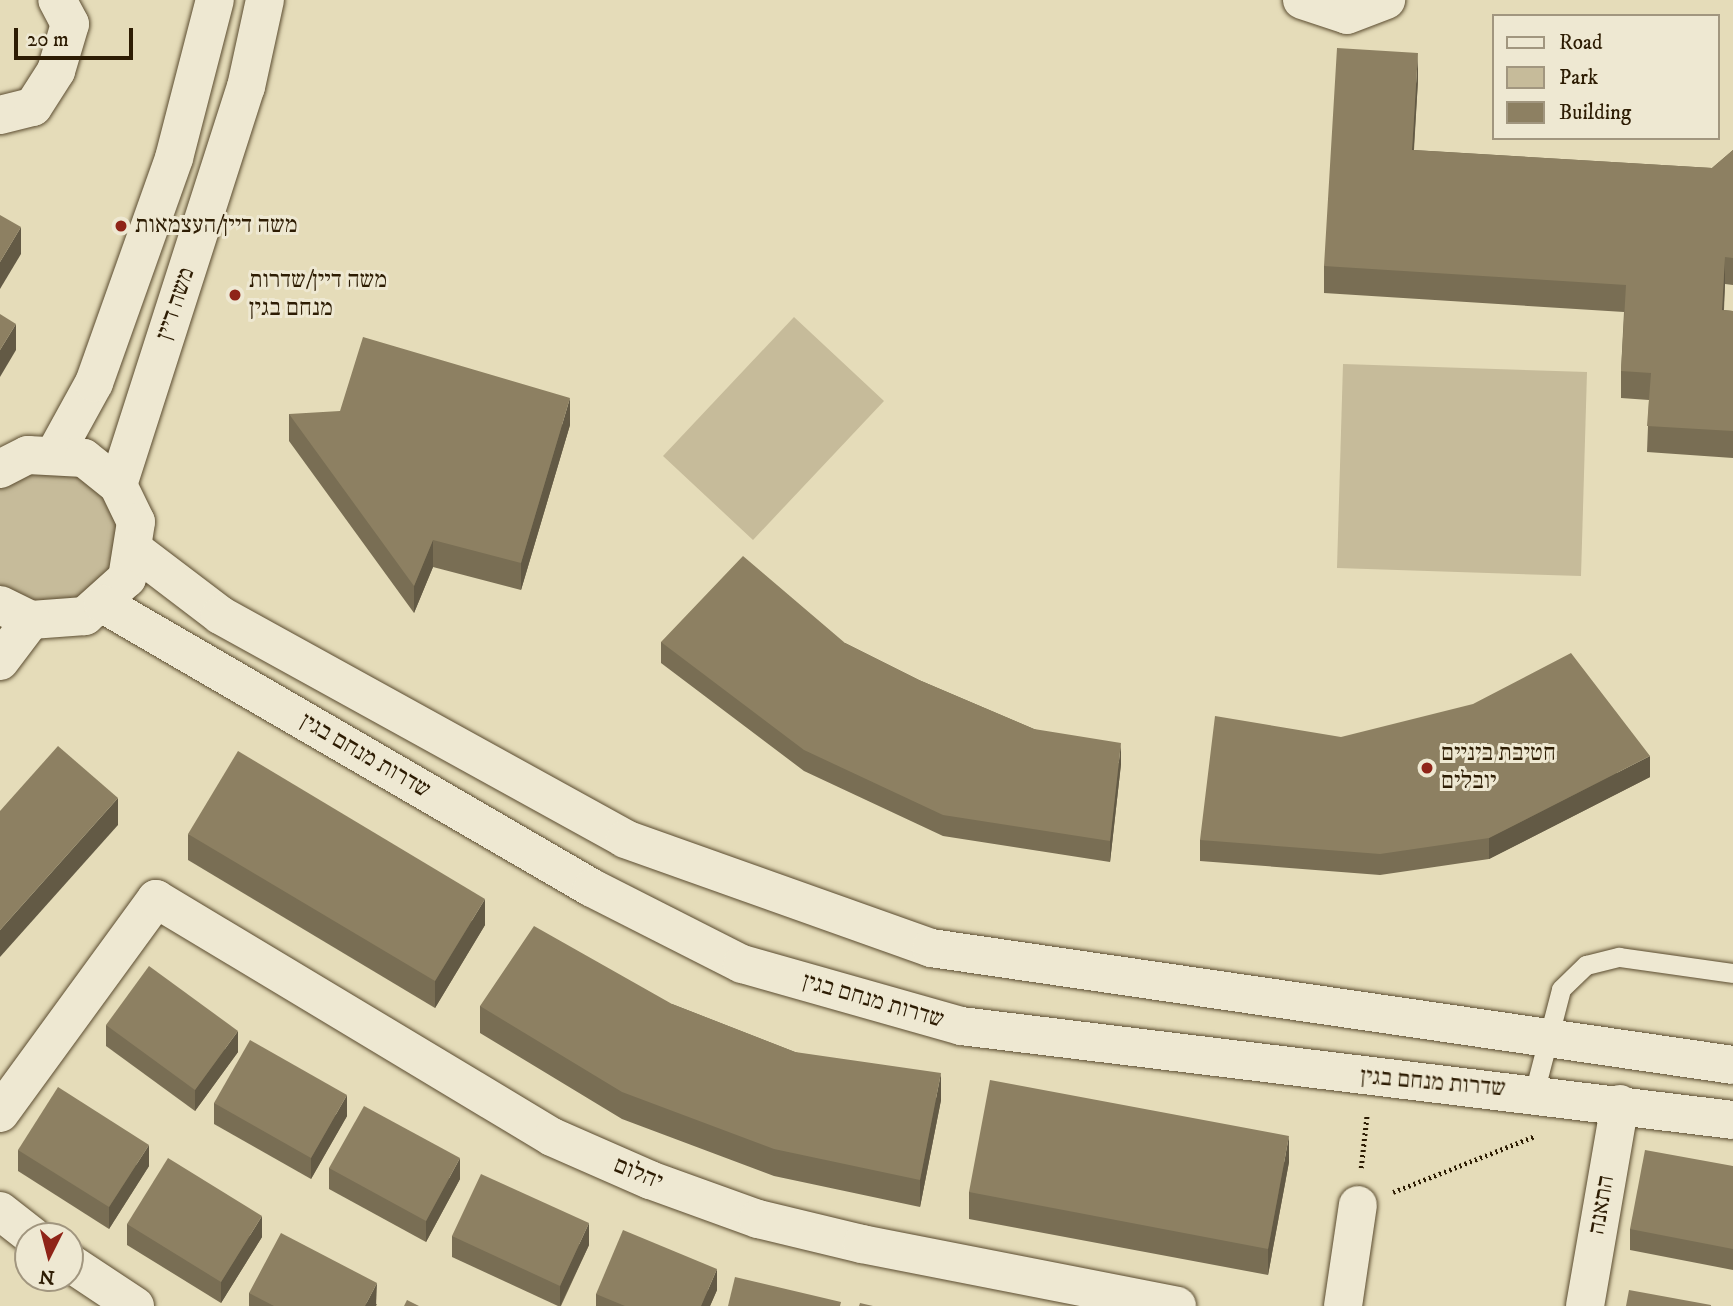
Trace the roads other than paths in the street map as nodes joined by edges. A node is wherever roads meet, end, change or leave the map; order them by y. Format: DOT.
graph roads {
  1 [pos="57,0"];
  2 [pos="285,0"];
  3 [pos="1302,0"];
  4 [pos="1386,0"];
  5 [pos="210,7"];
  6 [pos="262,16"];
  7 [pos="0,115"];
  8 [pos="56,452"];
  9 [pos="0,469"];
  10 [pos="118,485"];
  11 [pos="136,551"];
  12 [pos="103,604"];
  13 [pos="15,613"];
  14 [pos="0,661"];
  15 [pos="1733,973"];
  16 [pos="1544,1036"];
  17 [pos="1733,1065"];
  18 [pos="1534,1093"];
  19 [pos="1619,1104"];
  20 [pos="0,1113"];
  21 [pos="1733,1120"];
  22 [pos="1358,1205"];
  23 [pos="0,1211"];
  24 [pos="14,1222"];
  25 [pos="84,1272"];
  26 [pos="135,1306"];
  27 [pos="1177,1306"];
  28 [pos="1343,1306"];
  29 [pos="1585,1306"];
  1 -- 7 [label="street"];
  2 -- 6 [label="street"];
  3 -- 4 [label="street"];
  5 -- 8 [label="street, משה דיין"];
  6 -- 10 [label="street, משה דיין"];
  8 -- 9 [label="street"];
  8 -- 10 [label="street"];
  10 -- 11 [label="street"];
  11 -- 12 [label="street"];
  11 -- 16 [label="street"];
  12 -- 13 [label="street"];
  12 -- 18 [label="street, שדרות מנחם בגין"];
  13 -- 14 [label="street"];
  15 -- 16 [label="lane"];
  16 -- 17 [label="street"];
  16 -- 18 [label="lane"];
  18 -- 19 [label="street, שדרות מנחם בגין"];
  19 -- 21 [label="street, שדרות מנחם בגין"];
  19 -- 29 [label="street, התאנה"];
  20 -- 27 [label="street, יהלום"];
  22 -- 28 [label="street"];
  23 -- 24 [label="street"];
  25 -- 26 [label="street"];
}
